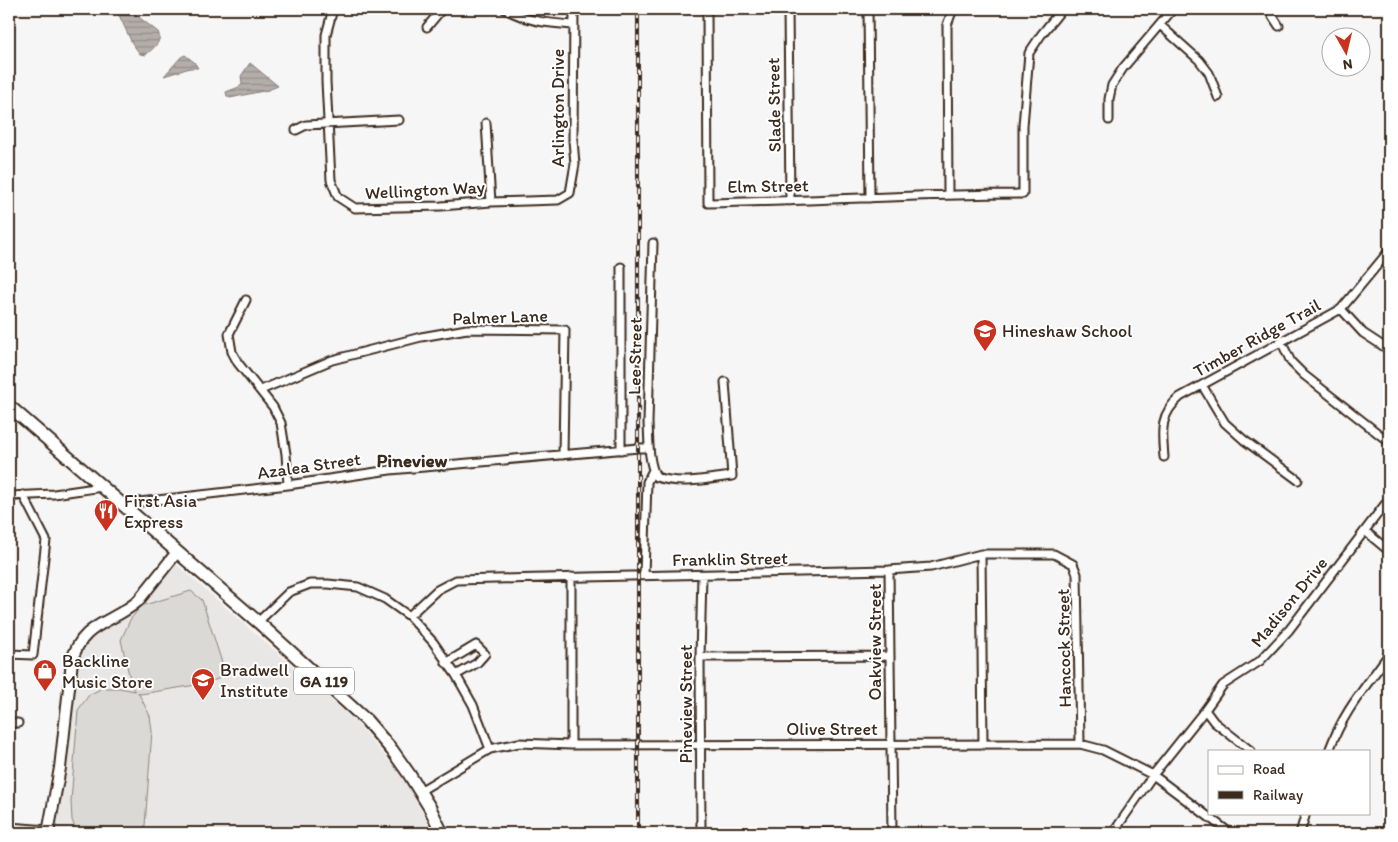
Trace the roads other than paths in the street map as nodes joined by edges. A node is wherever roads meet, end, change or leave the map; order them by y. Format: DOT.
graph roads {
  1 [pos="333,9"];
  2 [pos="442,9"];
  3 [pos="505,9"];
  4 [pos="574,9"];
  5 [pos="707,9"];
  6 [pos="788,9"];
  7 [pos="868,9"];
  8 [pos="953,9"];
  9 [pos="1062,9"];
  10 [pos="1173,9"];
  11 [pos="1268,9"];
  12 [pos="574,25"];
  13 [pos="1160,25"];
  14 [pos="427,26"];
  15 [pos="1279,26"];
  16 [pos="1218,97"];
  17 [pos="399,120"];
  18 [pos="1109,120"];
  19 [pos="328,124"];
  20 [pos="486,124"];
  21 [pos="296,130"];
  22 [pos="948,194"];
  23 [pos="870,198"];
  24 [pos="558,200"];
  25 [pos="790,201"];
  26 [pos="491,202"];
  27 [pos="653,243"];
  28 [pos="1389,251"];
  29 [pos="621,267"];
  30 [pos="246,300"];
  31 [pos="1341,309"];
  32 [pos="1281,341"];
  33 [pos="1389,350"];
  34 [pos="725,382"];
  35 [pos="1202,385"];
  36 [pos="261,390"];
  37 [pos="9,406"];
  38 [pos="1389,442"];
  39 [pos="649,448"];
  40 [pos="621,450"];
  41 [pos="564,455"];
  42 [pos="1164,457"];
  43 [pos="653,470"];
  44 [pos="1298,480"];
  45 [pos="288,485"];
  46 [pos="102,487"];
  47 [pos="23,495"];
  48 [pos="9,496"];
  49 [pos="1389,499"];
  50 [pos="122,504"];
  51 [pos="1365,531"];
  52 [pos="1389,551"];
  53 [pos="177,552"];
  54 [pos="981,554"];
  55 [pos="1062,558"];
  56 [pos="889,570"];
  57 [pos="644,575"];
  58 [pos="702,575"];
  59 [pos="572,577"];
  60 [pos="409,616"];
  61 [pos="258,622"];
  62 [pos="9,654"];
  63 [pos="1389,654"];
  64 [pos="889,656"];
  65 [pos="700,657"];
  66 [pos="446,662"];
  67 [pos="456,675"];
  68 [pos="1205,710"];
  69 [pos="9,723"];
  70 [pos="18,723"];
  71 [pos="701,744"];
  72 [pos="891,744"];
  73 [pos="1080,744"];
  74 [pos="571,745"];
  75 [pos="984,745"];
  76 [pos="490,749"];
  77 [pos="1250,750"];
  78 [pos="1330,750"];
  79 [pos="1153,775"];
  80 [pos="420,791"];
  81 [pos="1306,814"];
  82 [pos="9,827"];
  83 [pos="48,832"];
  84 [pos="701,832"];
  85 [pos="442,833"];
  86 [pos="892,833"];
  87 [pos="898,833"];
  88 [pos="1113,833"];
  89 [pos="1230,833"];
  90 [pos="1300,833"];
  1 -- 19 [label="street, Wellington Way"];
  2 -- 14 [label="street"];
  3 -- 12 [label="street"];
  4 -- 12 [label="street, Arlington Drive"];
  5 -- 25 [label="street, Elm Street"];
  6 -- 25 [label="street, Slade Street"];
  7 -- 23 [label="street"];
  8 -- 22 [label="street"];
  9 -- 22 [label="street, Elm Street"];
  10 -- 13 [label="street"];
  11 -- 15 [label="street"];
  12 -- 24 [label="street, Arlington Drive"];
  13 -- 16 [label="street"];
  13 -- 18 [label="street"];
  17 -- 19 [label="street"];
  19 -- 21 [label="street"];
  19 -- 26 [label="street, Wellington Way"];
  20 -- 26 [label="street"];
  22 -- 23 [label="street, Elm Street"];
  23 -- 25 [label="street, Elm Street"];
  24 -- 26 [label="street, Wellington Way"];
  27 -- 39 [label="street, Lee Street"];
  28 -- 31 [label="street, Timber Ridge Trail"];
  29 -- 40 [label="street"];
  30 -- 36 [label="street"];
  31 -- 32 [label="street, Timber Ridge Trail"];
  31 -- 33 [label="street"];
  32 -- 35 [label="street, Timber Ridge Trail"];
  32 -- 38 [label="street"];
  34 -- 43 [label="street"];
  35 -- 42 [label="street, Timber Ridge Trail"];
  35 -- 44 [label="street"];
  36 -- 41 [label="street, Palmer Lane"];
  36 -- 45 [label="street"];
  37 -- 46 [label="main road, GA 119"];
  39 -- 40 [label="street, Azalea Street"];
  39 -- 43 [label="street, Lee Street"];
  40 -- 41 [label="street, Azalea Street"];
  41 -- 45 [label="street, Azalea Street"];
  43 -- 57 [label="street, Lee Street"];
  45 -- 50 [label="street, Azalea Street"];
  46 -- 47 [label="street"];
  46 -- 50 [label="main road, GA 119"];
  47 -- 48 [label="street"];
  47 -- 62 [label="street"];
  49 -- 51 [label="street, Madison Drive"];
  50 -- 53 [label="main road, GA 119"];
  51 -- 52 [label="street"];
  51 -- 68 [label="street, Madison Drive"];
  53 -- 61 [label="main road, GA 119"];
  53 -- 83 [label="street"];
  54 -- 55 [label="street, Franklin Street"];
  54 -- 56 [label="street, Franklin Street"];
  54 -- 75 [label="street"];
  55 -- 73 [label="street, Hancock Street"];
  56 -- 58 [label="street, Franklin Street"];
  56 -- 64 [label="street, Oakview Street"];
  57 -- 58 [label="street, Franklin Street"];
  57 -- 59 [label="street, Franklin Street"];
  58 -- 65 [label="street, Pineview Street"];
  59 -- 60 [label="street, Franklin Street"];
  59 -- 74 [label="street"];
  60 -- 61 [label="street"];
  60 -- 66 [label="street"];
  61 -- 80 [label="main road, GA 119"];
  63 -- 78 [label="street"];
  64 -- 65 [label="street"];
  64 -- 72 [label="street, Oakview Street"];
  65 -- 71 [label="street, Pineview Street"];
  66 -- 67 [label="street"];
  66 -- 67 [label="street"];
  67 -- 76 [label="street"];
  68 -- 77 [label="street"];
  68 -- 79 [label="street, Madison Drive"];
  69 -- 70 [label="street"];
  71 -- 72 [label="street, Olive Street"];
  71 -- 74 [label="street, Olive Street"];
  71 -- 84 [label="street, Pineview Street"];
  72 -- 75 [label="street, Olive Street"];
  72 -- 86 [label="street, Oakview Street"];
  73 -- 75 [label="street, Olive Street"];
  73 -- 79 [label="street, Olive Street"];
  74 -- 76 [label="street, Olive Street"];
  76 -- 80 [label="street, Olive Street"];
  79 -- 88 [label="street, Madison Drive"];
  79 -- 89 [label="street, Olive Street"];
  80 -- 85 [label="main road, GA 119"];
  81 -- 90 [label="street"];
  82 -- 83 [label="street"];
  84 -- 86 [label="street"];
  86 -- 87 [label="street"];
}
